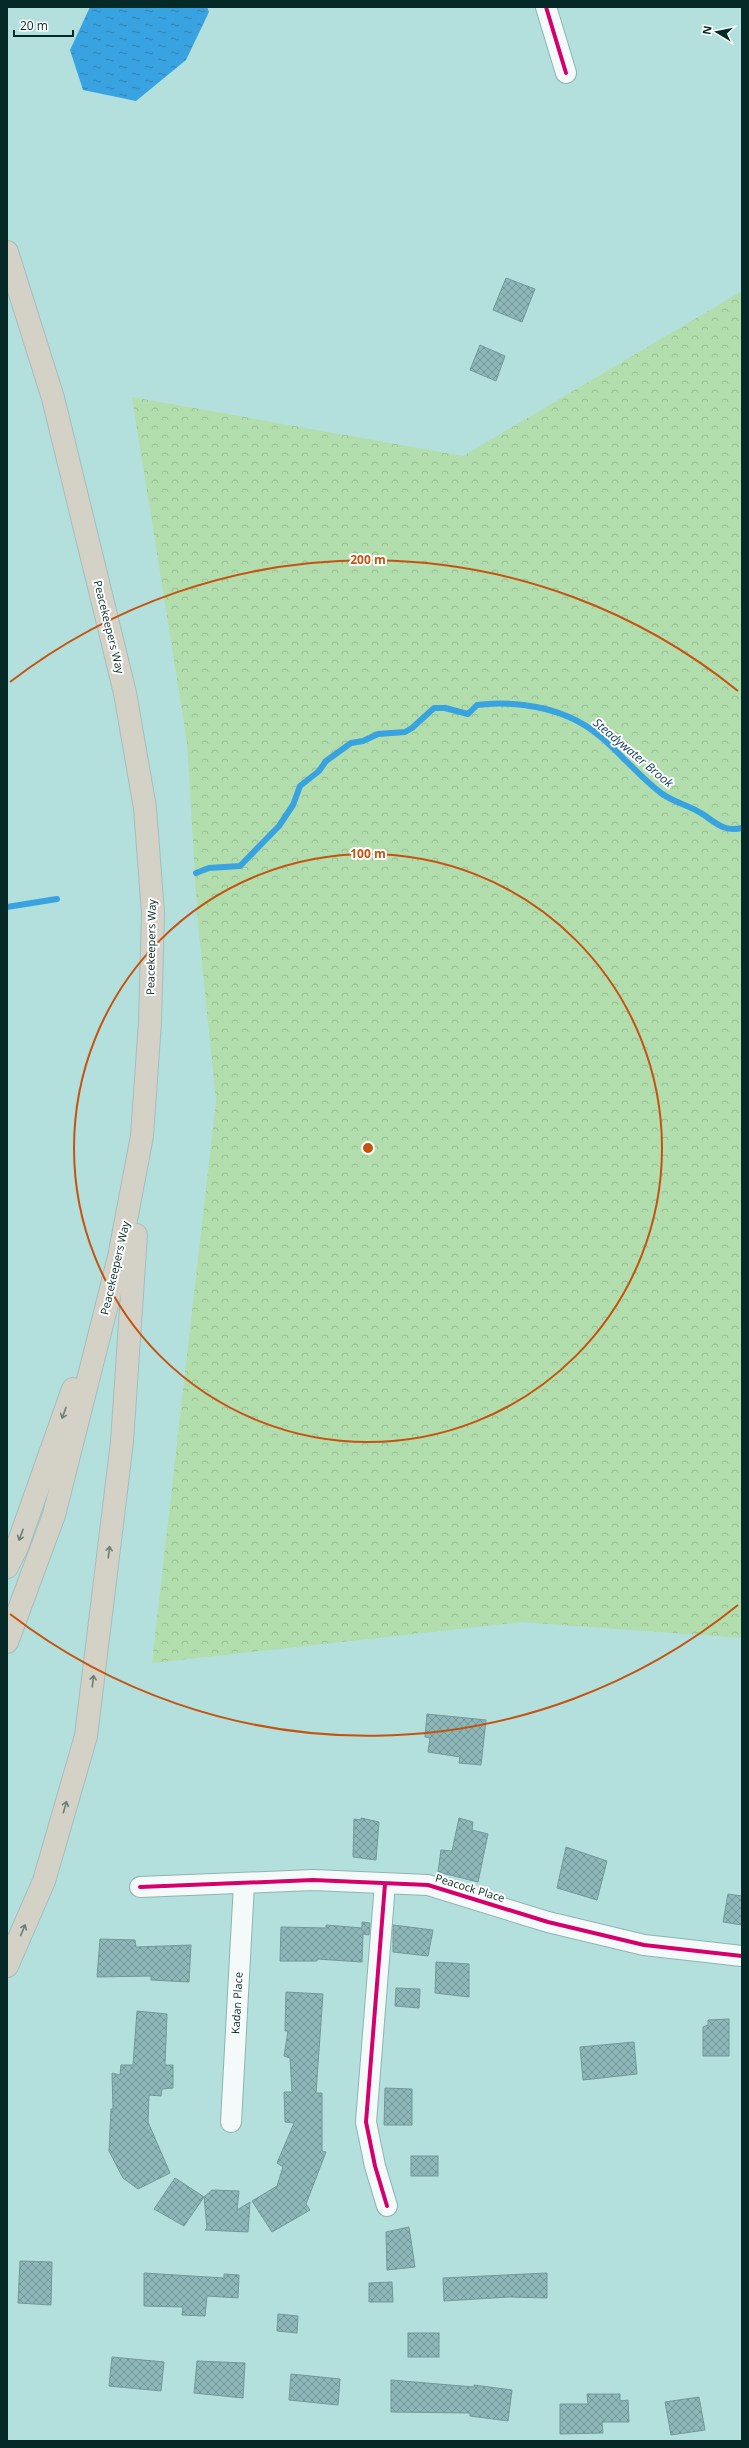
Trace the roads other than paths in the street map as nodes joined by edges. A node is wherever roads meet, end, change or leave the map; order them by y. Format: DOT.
graph roads {
  1 [pos="546,7"];
  2 [pos="566,73"];
  3 [pos="7,252"];
  4 [pos="142,1136"];
  5 [pos="119,1257"];
  6 [pos="7,1567"];
  7 [pos="7,1642"];
  8 [pos="244,1884"];
  9 [pos="384,1884"];
  10 [pos="140,1887"];
  11 [pos="742,1956"];
  12 [pos="7,1966"];
  13 [pos="231,2122"];
  14 [pos="387,2206"];
  1 -- 2 [label="street"];
  3 -- 4 [label="highway, Peacekeepers Way"];
  4 -- 5 [label="highway, Peacekeepers Way"];
  12 -- 4 [label="highway, one-way"];
  5 -- 6 [label="highway, one-way"];
  5 -- 7 [label="highway, Peacekeepers Way"];
  8 -- 9 [label="street, Peacock Place"];
  8 -- 10 [label="street, Peacock Place"];
  8 -- 13 [label="street, Kadan Place"];
  9 -- 11 [label="street, Peacock Place"];
  9 -- 14 [label="street"];
}
